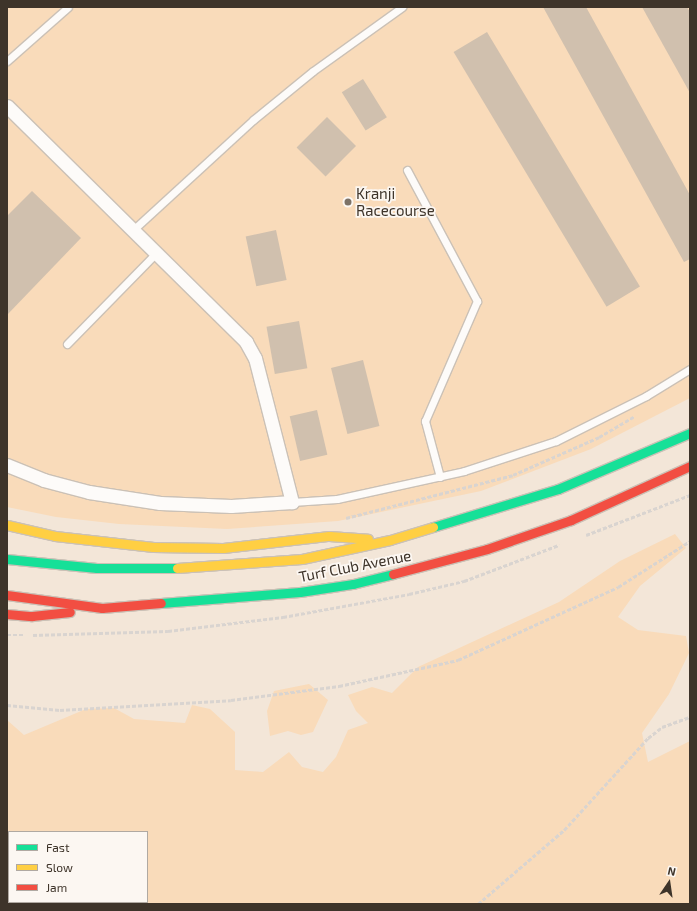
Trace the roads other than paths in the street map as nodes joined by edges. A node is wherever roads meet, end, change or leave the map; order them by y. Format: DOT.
graph roads {
  1 [pos="68,7"];
  2 [pos="402,7"];
  3 [pos="7,61"];
  4 [pos="7,106"];
  5 [pos="406,170"];
  6 [pos="133,230"];
  7 [pos="156,253"];
  8 [pos="68,344"];
  9 [pos="690,369"];
  10 [pos="690,433"];
  11 [pos="7,465"];
  12 [pos="690,466"];
  13 [pos="440,477"];
  14 [pos="292,502"];
  15 [pos="7,525"];
  16 [pos="390,540"];
  17 [pos="7,559"];
  18 [pos="7,595"];
  19 [pos="102,608"];
  20 [pos="7,614"];
  1 -- 3 [label="lane"];
  2 -- 6 [label="lane"];
  4 -- 6 [label="street"];
  5 -- 13 [label="lane"];
  6 -- 7 [label="street"];
  7 -- 8 [label="lane"];
  7 -- 14 [label="street"];
  9 -- 13 [label="lane"];
  10 -- 16 [label="main road, Turf Club Avenue"];
  11 -- 14 [label="street"];
  12 -- 19 [label="main road, Turf Club Avenue"];
  13 -- 14 [label="lane"];
  15 -- 16 [label="main road"];
  16 -- 17 [label="main road, Turf Club Avenue"];
  18 -- 19 [label="main road, Turf Club Avenue"];
  19 -- 20 [label="main road"];
}
